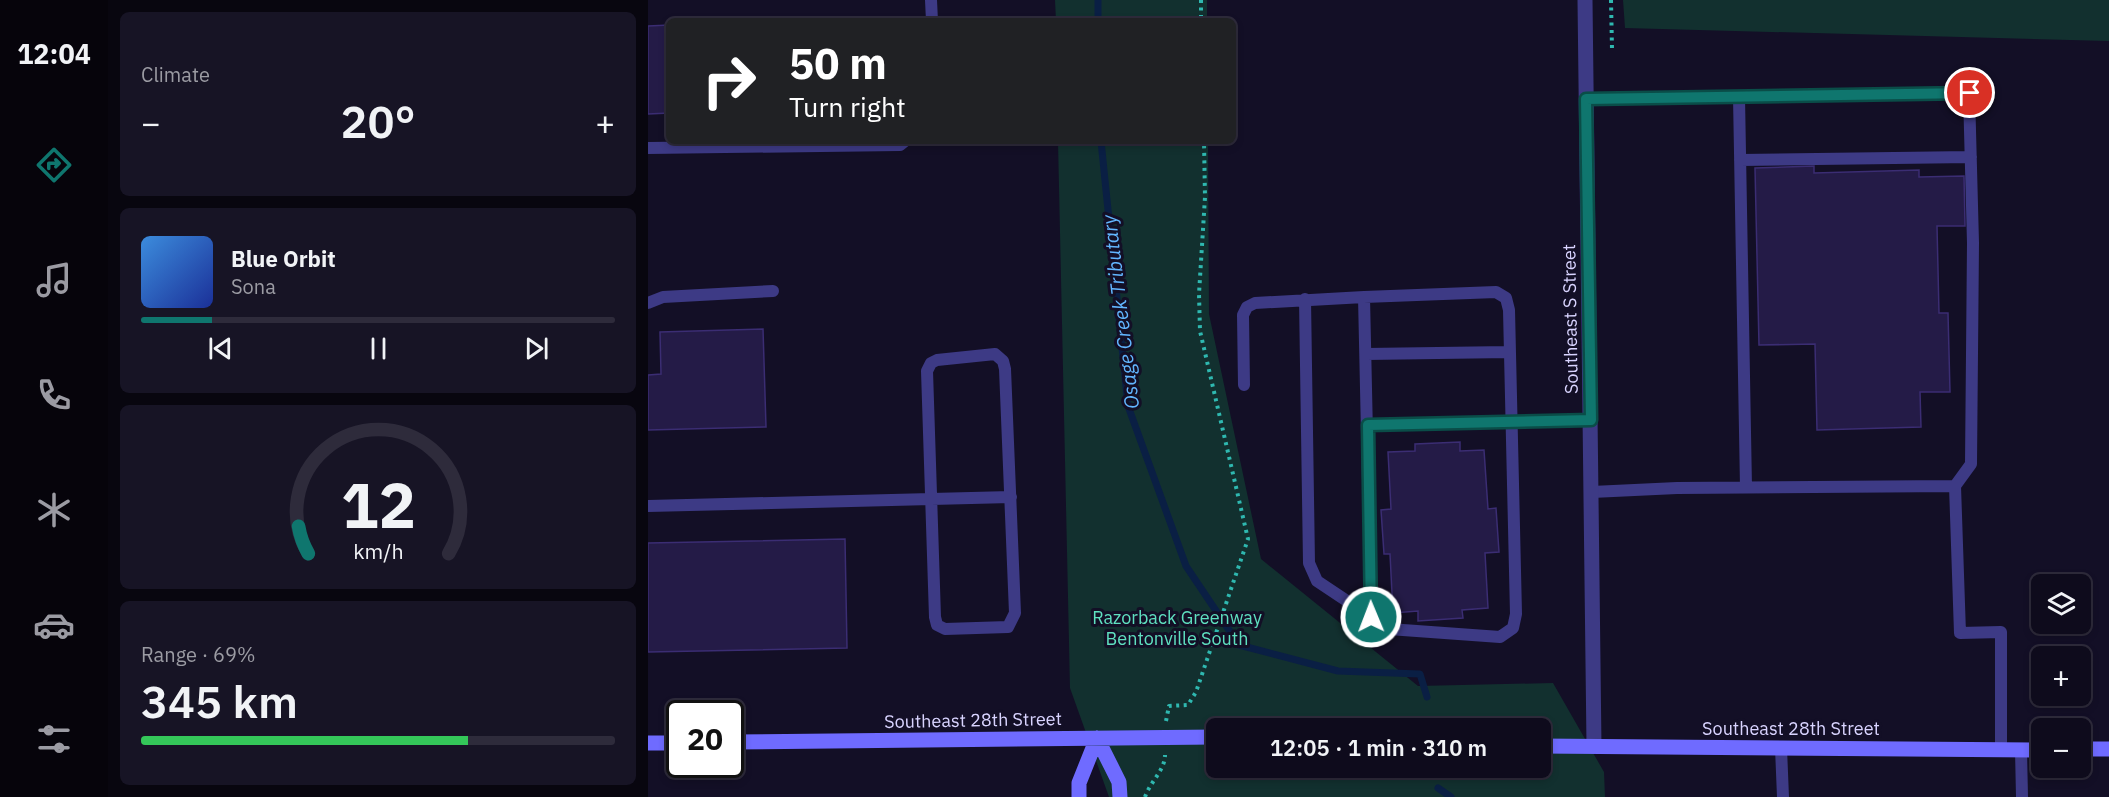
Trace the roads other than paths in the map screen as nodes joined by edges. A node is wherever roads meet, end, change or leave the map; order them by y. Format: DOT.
graph roads {
  1 [pos="931,0"];
  2 [pos="1585,0"];
  3 [pos="932,18"];
  4 [pos="1738,97"];
  5 [pos="1586,99"];
  6 [pos="901,144"];
  7 [pos="648,148"];
  8 [pos="1971,157"];
  9 [pos="1740,160"];
  10 [pos="773,291"];
  11 [pos="1364,297"];
  12 [pos="1305,299"];
  13 [pos="648,303"];
  14 [pos="1509,352"];
  15 [pos="1366,354"];
  16 [pos="1244,386"];
  17 [pos="1591,420"];
  18 [pos="1510,422"];
  19 [pos="1368,425"];
  20 [pos="1955,486"];
  21 [pos="1746,487"];
  22 [pos="1592,492"];
  23 [pos="1011,497"];
  24 [pos="933,499"];
  25 [pos="648,506"];
  26 [pos="1371,617"];
  27 [pos="1206,737"];
  28 [pos="1097,738"];
  29 [pos="744,742"];
  30 [pos="648,743"];
  31 [pos="666,743"];
  32 [pos="1551,746"];
  33 [pos="1594,746"];
  34 [pos="1781,748"];
  35 [pos="2001,749"];
  36 [pos="2091,749"];
  37 [pos="2109,749"];
  38 [pos="2021,750"];
  39 [pos="2031,750"];
  40 [pos="1079,797"];
  41 [pos="1120,797"];
  42 [pos="1782,797"];
  43 [pos="2022,797"];
  1 -- 3 [label="lane"];
  2 -- 5 [label="street, Southeast S Street"];
  4 -- 5 [label="lane"];
  4 -- 8 [label="lane"];
  4 -- 9 [label="lane"];
  5 -- 17 [label="street, Southeast S Street"];
  6 -- 7 [label="lane"];
  8 -- 9 [label="lane"];
  8 -- 20 [label="lane"];
  9 -- 21 [label="lane"];
  10 -- 13 [label="lane"];
  11 -- 12 [label="lane"];
  11 -- 14 [label="lane"];
  11 -- 15 [label="lane"];
  12 -- 16 [label="lane"];
  12 -- 26 [label="lane"];
  14 -- 15 [label="lane"];
  14 -- 18 [label="lane"];
  15 -- 19 [label="lane"];
  17 -- 18 [label="lane"];
  17 -- 22 [label="street, Southeast S Street"];
  18 -- 19 [label="lane"];
  18 -- 26 [label="lane"];
  19 -- 26 [label="lane"];
  20 -- 21 [label="lane"];
  20 -- 35 [label="lane"];
  21 -- 22 [label="lane"];
  22 -- 33 [label="street, Southeast S Street"];
  23 -- 24 [label="lane"];
  23 -- 24 [label="lane"];
  23 -- 24 [label="lane"];
  24 -- 25 [label="lane"];
  27 -- 28 [label="main road, Southeast 28th Street"];
  28 -- 29 [label="main road, Southeast 28th Street"];
  28 -- 40 [label="main road"];
  28 -- 41 [label="main road"];
  30 -- 31 [label="main road"];
  32 -- 33 [label="main road, Southeast 28th Street"];
  33 -- 34 [label="main road, Southeast 28th Street"];
  34 -- 35 [label="main road, Southeast 28th Street"];
  34 -- 42 [label="lane"];
  35 -- 38 [label="main road, Southeast 28th Street"];
  36 -- 37 [label="main road"];
  38 -- 39 [label="main road, Southeast 28th Street"];
  38 -- 43 [label="lane"];
}
